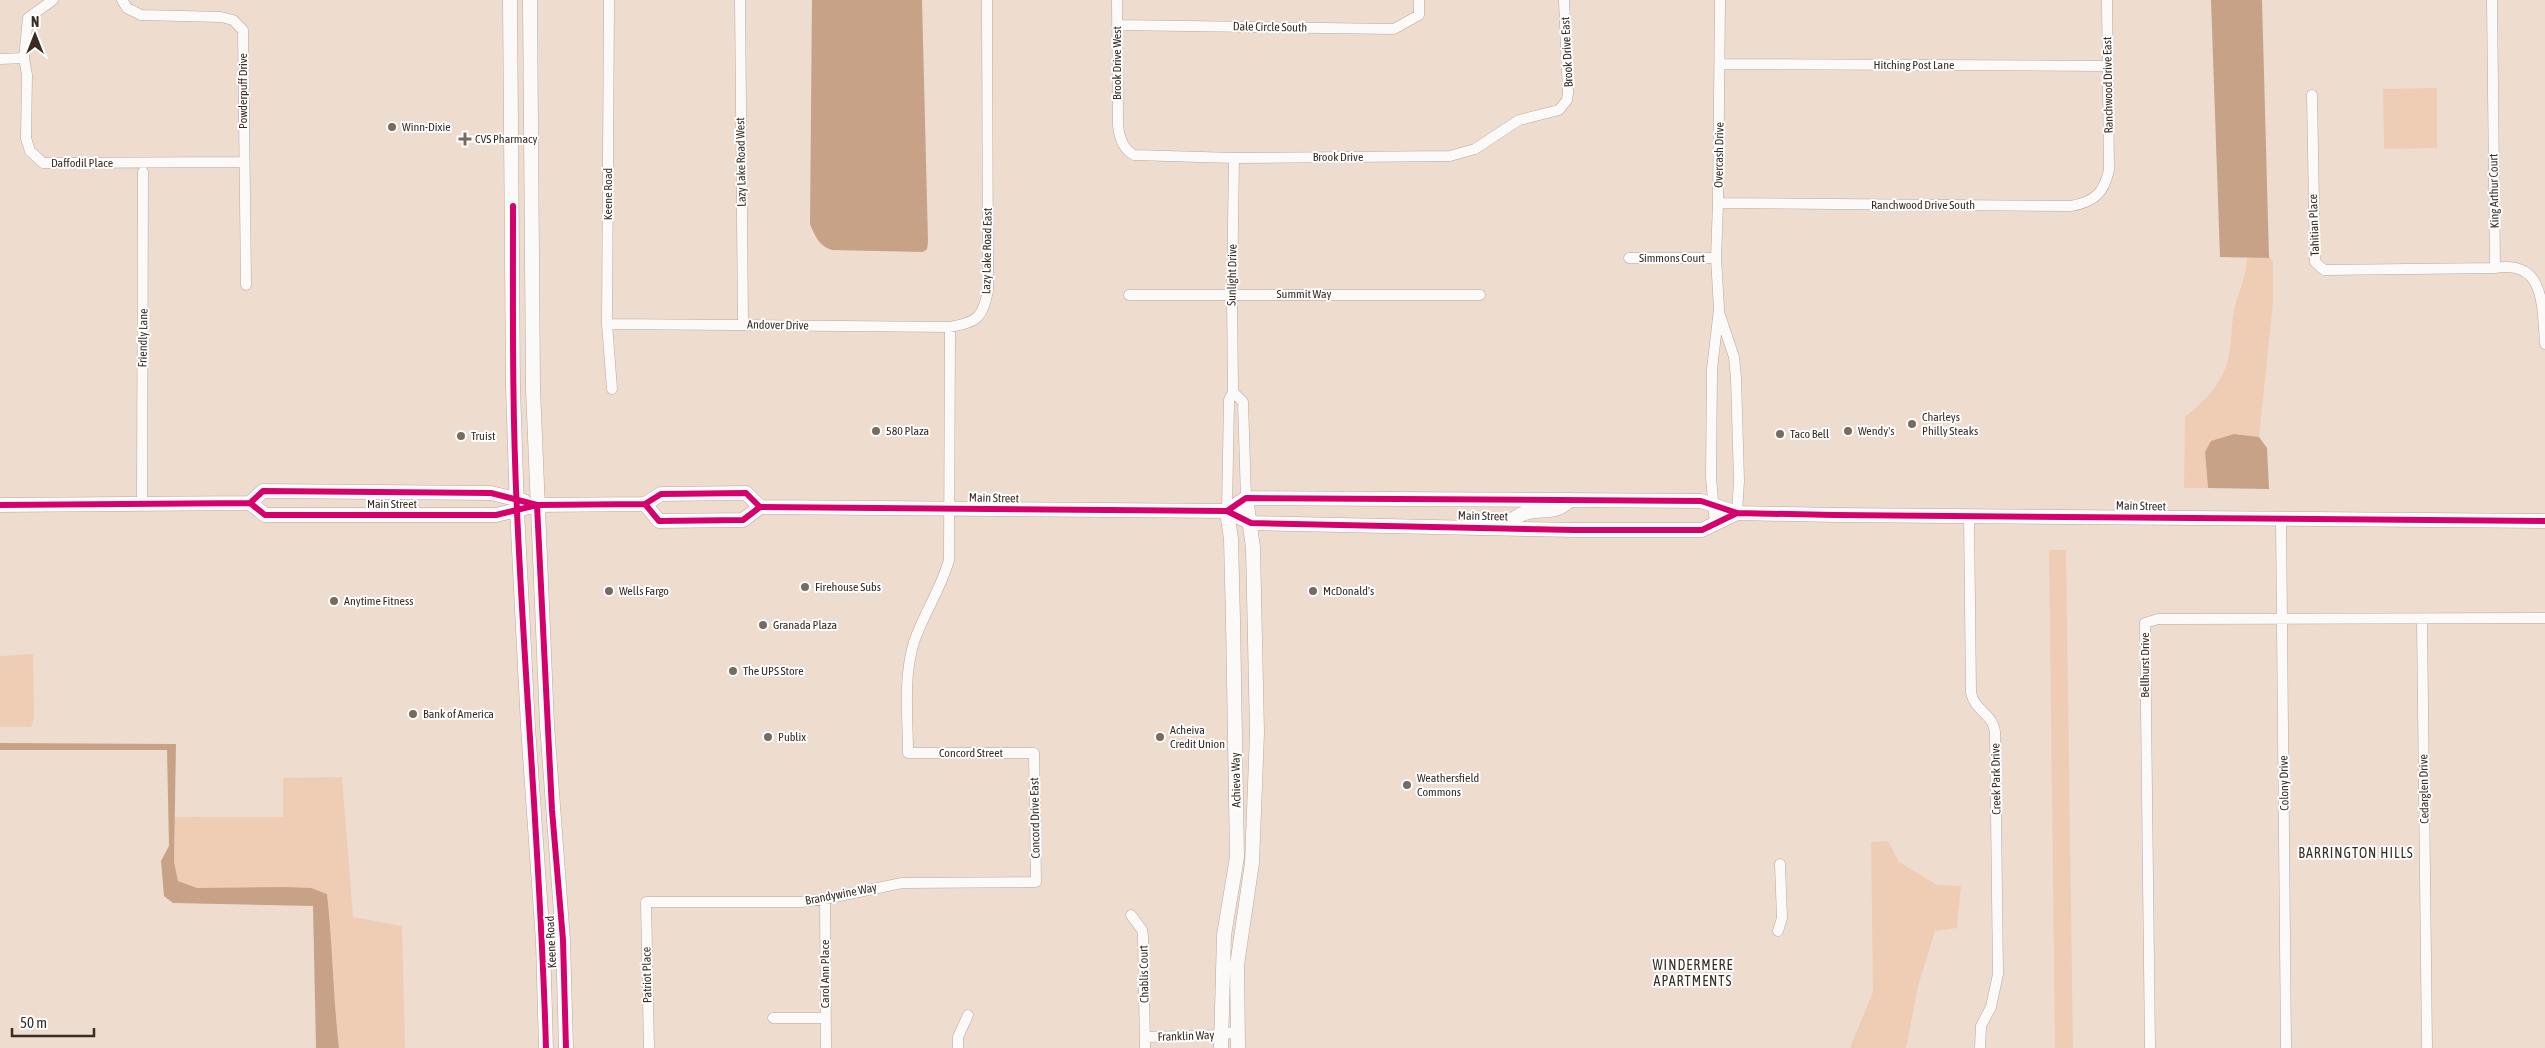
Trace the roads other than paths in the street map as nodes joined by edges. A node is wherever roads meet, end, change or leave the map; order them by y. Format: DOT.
graph roads {
  1 [pos="53,0"];
  2 [pos="122,0"];
  3 [pos="510,0"];
  4 [pos="530,0"];
  5 [pos="609,0"];
  6 [pos="740,0"];
  7 [pos="987,0"];
  8 [pos="1117,0"];
  9 [pos="1419,0"];
  10 [pos="1564,0"];
  11 [pos="1720,0"];
  12 [pos="2107,0"];
  13 [pos="2492,0"];
  14 [pos="1117,24"];
  15 [pos="24,58"];
  16 [pos="0,59"];
  17 [pos="1721,64"];
  18 [pos="2108,66"];
  19 [pos="2312,95"];
  20 [pos="1565,104"];
  21 [pos="1118,125"];
  22 [pos="1234,158"];
  23 [pos="243,162"];
  24 [pos="2109,170"];
  25 [pos="143,172"];
  26 [pos="1718,204"];
  27 [pos="1629,258"];
  28 [pos="1716,258"];
  29 [pos="2496,268"];
  30 [pos="246,284"];
  31 [pos="1129,295"];
  32 [pos="1232,295"];
  33 [pos="1480,295"];
  34 [pos="1719,309"];
  35 [pos="607,324"];
  36 [pos="743,324"];
  37 [pos="950,327"];
  38 [pos="2545,344"];
  39 [pos="612,388"];
  40 [pos="1234,392"];
  41 [pos="1246,498"];
  42 [pos="1570,500"];
  43 [pos="250,502"];
  44 [pos="0,504"];
  45 [pos="142,504"];
  46 [pos="517,504"];
  47 [pos="645,504"];
  48 [pos="537,505"];
  49 [pos="1713,506"];
  50 [pos="760,507"];
  51 [pos="951,508"];
  52 [pos="1227,511"];
  53 [pos="1737,514"];
  54 [pos="1969,516"];
  55 [pos="2281,519"];
  56 [pos="2545,521"];
  57 [pos="1251,523"];
  58 [pos="1715,524"];
  59 [pos="1501,528"];
  60 [pos="2545,618"];
  61 [pos="2282,619"];
  62 [pos="2422,620"];
  63 [pos="1034,753"];
  64 [pos="1780,864"];
  65 [pos="1036,882"];
  66 [pos="826,899"];
  67 [pos="646,902"];
  68 [pos="1131,915"];
  69 [pos="1778,931"];
  70 [pos="968,1014"];
  71 [pos="773,1018"];
  72 [pos="825,1018"];
  73 [pos="1239,1032"];
  74 [pos="1145,1037"];
  75 [pos="1221,1041"];
  76 [pos="546,1048"];
  77 [pos="566,1048"];
  78 [pos="649,1048"];
  79 [pos="826,1048"];
  80 [pos="958,1048"];
  81 [pos="1145,1048"];
  82 [pos="1238,1048"];
  83 [pos="1980,1048"];
  84 [pos="2150,1048"];
  85 [pos="2286,1048"];
  86 [pos="2428,1048"];
  1 -- 15 [label="street, Daffodil Place"];
  2 -- 23 [label="street, Powderpuff Drive"];
  3 -- 46 [label="main road, Keene Road"];
  4 -- 48 [label="main road, Keene Road"];
  5 -- 35 [label="street, Keene Road"];
  6 -- 36 [label="street, Lazy Lake Road West"];
  7 -- 37 [label="street, Lazy Lake Road East"];
  8 -- 14 [label="street, Brook Drive West"];
  9 -- 14 [label="street, Dale Circle South"];
  10 -- 20 [label="street, Brook Drive East"];
  11 -- 17 [label="street, Overcash Drive"];
  12 -- 18 [label="street, Ranchwood Drive East"];
  13 -- 29 [label="street, King Arthur Court"];
  14 -- 21 [label="street, Brook Drive West"];
  15 -- 16 [label="street"];
  15 -- 23 [label="street, Daffodil Place"];
  17 -- 18 [label="street, Hitching Post Lane"];
  17 -- 26 [label="street, Overcash Drive"];
  18 -- 24 [label="street, Ranchwood Drive East"];
  19 -- 29 [label="street, Tahitian Place"];
  20 -- 22 [label="street, Brook Drive"];
  21 -- 22 [label="street, Brook Drive"];
  22 -- 32 [label="street, Sunlight Drive"];
  23 -- 30 [label="street, Powderpuff Drive"];
  24 -- 26 [label="street, Ranchwood Drive South"];
  25 -- 45 [label="street, Friendly Lane"];
  26 -- 28 [label="street, Overcash Drive"];
  27 -- 28 [label="street, Simmons Court"];
  28 -- 34 [label="street, Overcash Drive"];
  29 -- 38 [label="street"];
  31 -- 32 [label="street, Summit Way"];
  32 -- 33 [label="street, Summit Way"];
  32 -- 40 [label="street, Sunlight Drive"];
  34 -- 49 [label="street, Overcash Drive"];
  34 -- 53 [label="street, Overcash Drive"];
  35 -- 36 [label="street, Andover Drive"];
  35 -- 39 [label="street, Keene Road"];
  36 -- 37 [label="street, Andover Drive"];
  37 -- 51 [label="street"];
  40 -- 41 [label="street, Sunlight Drive"];
  40 -- 52 [label="street, Sunlight Drive"];
  41 -- 42 [label="main road, Main Street"];
  41 -- 52 [label="main road"];
  41 -- 57 [label="main road, Achieva Way"];
  42 -- 49 [label="main road, Main Street"];
  42 -- 59 [label="main road"];
  43 -- 45 [label="main road, Main Street"];
  43 -- 46 [label="main road, Main Street"];
  43 -- 46 [label="main road, Main Street"];
  44 -- 45 [label="main road, Main Street"];
  46 -- 48 [label="main road, Main Street"];
  46 -- 76 [label="main road, Keene Road"];
  47 -- 48 [label="main road, Main Street"];
  47 -- 50 [label="main road, Main Street"];
  47 -- 50 [label="main road"];
  48 -- 77 [label="main road, Keene Road"];
  49 -- 53 [label="main road, Main Street"];
  49 -- 58 [label="street, Overcash Drive"];
  50 -- 51 [label="main road, Main Street"];
  51 -- 52 [label="main road, Main Street"];
  51 -- 63 [label="street, Concord Street"];
  52 -- 57 [label="main road, Main Street"];
  52 -- 75 [label="main road, Achieva Way"];
  53 -- 54 [label="main road, Main Street"];
  53 -- 58 [label="main road, Main Street"];
  54 -- 55 [label="main road, Main Street"];
  54 -- 83 [label="street, Creek Park Drive"];
  55 -- 56 [label="main road, Main Street"];
  55 -- 61 [label="street, Colony Drive"];
  57 -- 59 [label="main road, Main Street"];
  57 -- 73 [label="main road, Achieva Way"];
  58 -- 59 [label="main road, Main Street"];
  60 -- 62 [label="street, Bellhurst Drive"];
  61 -- 62 [label="street, Bellhurst Drive"];
  61 -- 84 [label="street, Bellhurst Drive"];
  61 -- 85 [label="street, Colony Drive"];
  62 -- 86 [label="street, Cedarglen Drive"];
  63 -- 65 [label="street, Concord Drive East"];
  64 -- 69 [label="street"];
  65 -- 66 [label="street, Brandywine Way"];
  66 -- 67 [label="street, Brandywine Way"];
  66 -- 72 [label="street, Carol Ann Place"];
  67 -- 78 [label="street, Patriot Place"];
  68 -- 74 [label="street, Chablis Court"];
  70 -- 80 [label="street"];
  71 -- 72 [label="street"];
  72 -- 79 [label="street, Carol Ann Place"];
  73 -- 75 [label="street, Franklin Way"];
  73 -- 82 [label="main road, Achieva Way"];
  74 -- 75 [label="street, Franklin Way"];
  74 -- 81 [label="street, Franklin Way"];
}
